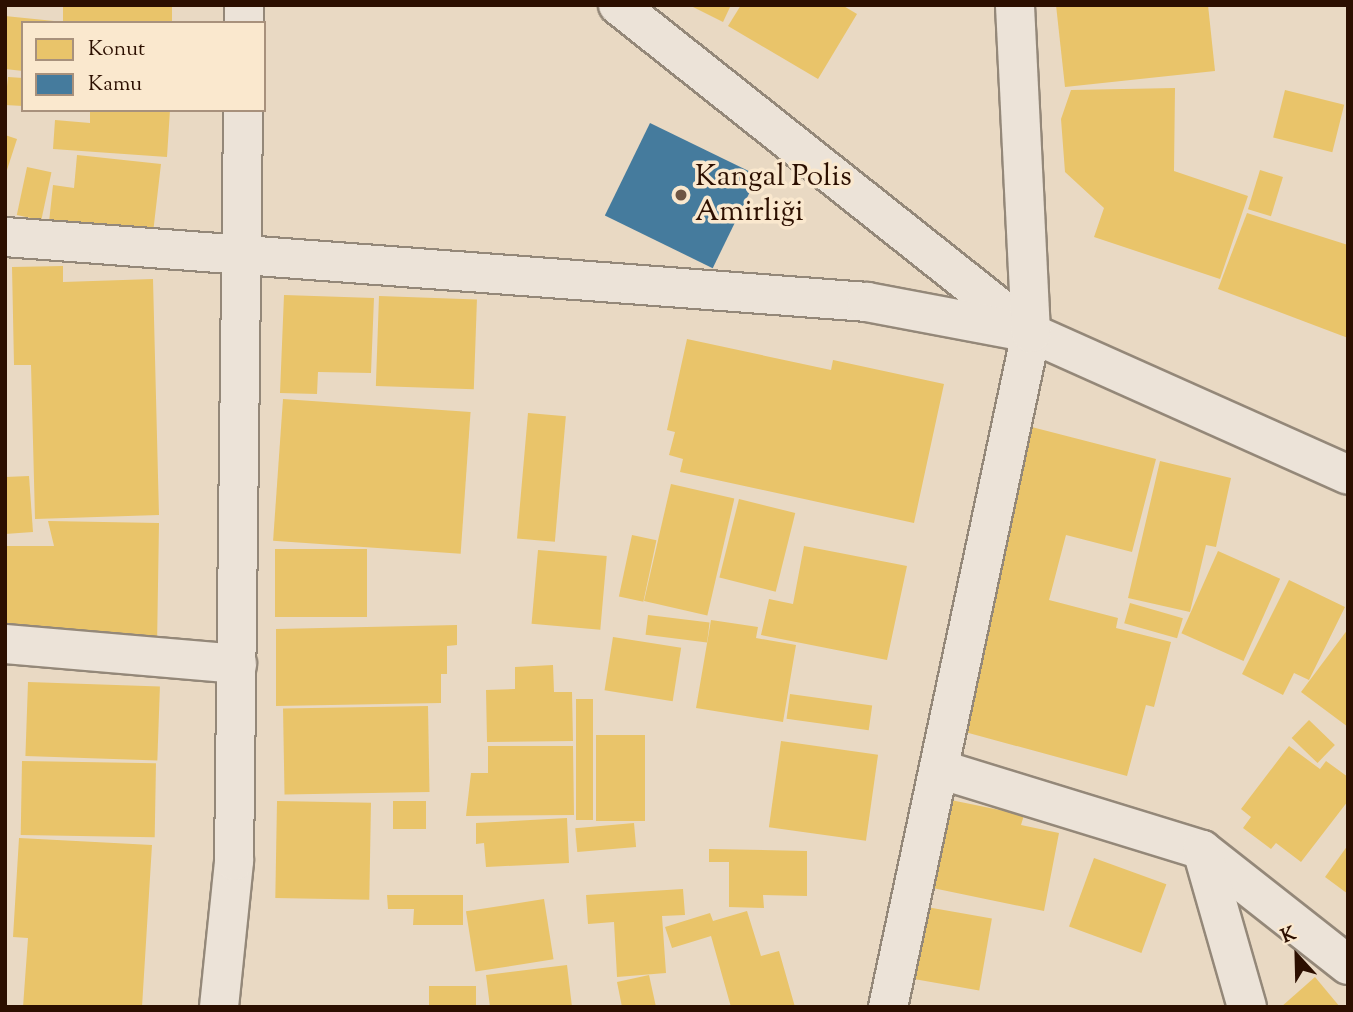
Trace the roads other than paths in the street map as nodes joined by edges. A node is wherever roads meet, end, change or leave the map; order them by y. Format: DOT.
graph roads {
  1 [pos="618,5"];
  2 [pos="1015,5"];
  3 [pos="243,112"];
  4 [pos="5,237"];
  5 [pos="241,257"];
  6 [pos="1031,332"];
  7 [pos="1348,475"];
  8 [pos="5,644"];
  9 [pos="237,664"];
  10 [pos="939,769"];
  11 [pos="1202,850"];
  12 [pos="1348,965"];
  13 [pos="219,1007"];
  14 [pos="888,1007"];
  15 [pos="1247,1007"];
  1 -- 6 [label="street"];
  2 -- 6 [label="street"];
  3 -- 5 [label="street"];
  4 -- 5 [label="street"];
  5 -- 6 [label="street"];
  5 -- 9 [label="street"];
  6 -- 7 [label="street"];
  6 -- 10 [label="street"];
  8 -- 9 [label="street"];
  9 -- 13 [label="street"];
  10 -- 11 [label="street"];
  10 -- 14 [label="street"];
  11 -- 12 [label="street"];
  11 -- 15 [label="street"];
}
